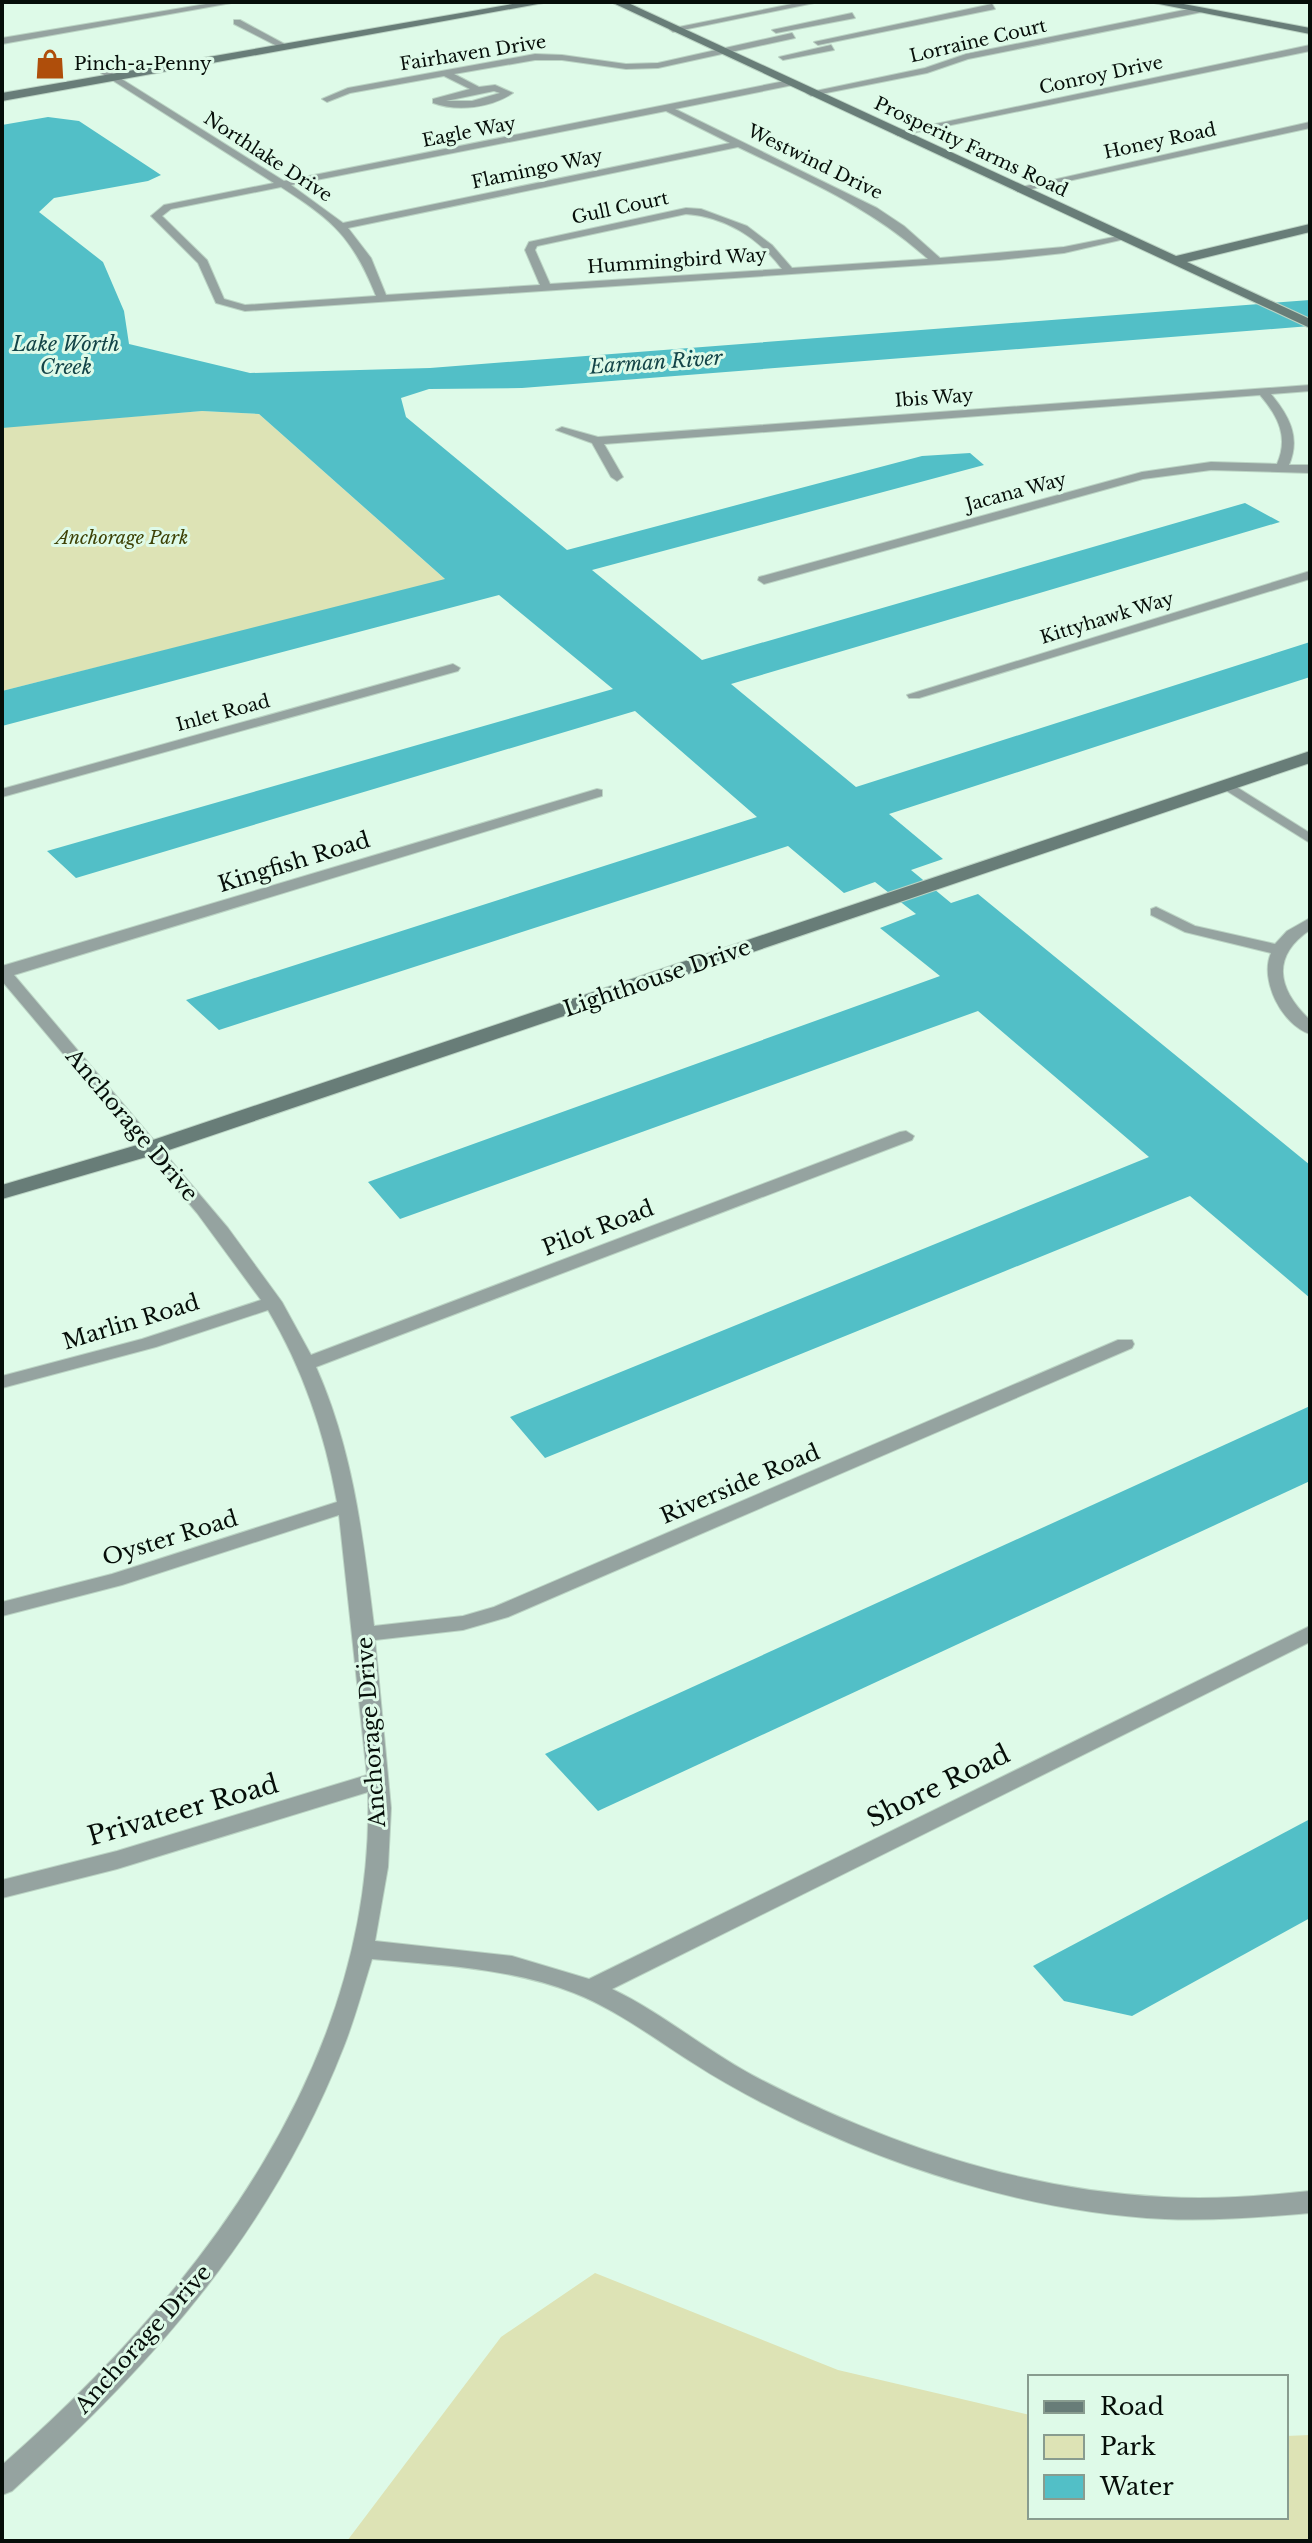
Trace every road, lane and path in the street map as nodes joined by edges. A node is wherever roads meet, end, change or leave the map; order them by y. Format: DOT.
graph roads {
  1 [pos="233,2"];
  2 [pos="500,2"];
  3 [pos="543,2"];
  4 [pos="617,2"];
  5 [pos="1155,2"];
  6 [pos="822,4"];
  7 [pos="209,6"];
  8 [pos="949,6"];
  9 [pos="992,7"];
  10 [pos="1198,7"];
  11 [pos="964,13"];
  12 [pos="852,16"];
  13 [pos="1310,22"];
  14 [pos="881,28"];
  15 [pos="673,29"];
  16 [pos="1310,31"];
  17 [pos="785,33"];
  18 [pos="739,37"];
  19 [pos="2,41"];
  20 [pos="273,41"];
  21 [pos="818,42"];
  22 [pos="286,47"];
  23 [pos="1310,48"];
  24 [pos="717,50"];
  25 [pos="783,57"];
  26 [pos="445,73"];
  27 [pos="109,74"];
  28 [pos="790,83"];
  29 [pos="2,89"];
  30 [pos="478,90"];
  31 [pos="811,93"];
  32 [pos="2,97"];
  33 [pos="327,99"];
  34 [pos="669,109"];
  35 [pos="1310,125"];
  36 [pos="898,133"];
  37 [pos="739,144"];
  38 [pos="284,185"];
  39 [pos="1018,189"];
  40 [pos="341,226"];
  41 [pos="1310,228"];
  42 [pos="1124,238"];
  43 [pos="936,260"];
  44 [pos="1174,261"];
  45 [pos="788,270"];
  46 [pos="546,287"];
  47 [pos="382,299"];
  48 [pos="231,307"];
  49 [pos="1310,324"];
  50 [pos="1310,388"];
  51 [pos="1262,391"];
  52 [pos="562,430"];
  53 [pos="597,441"];
  54 [pos="1282,467"];
  55 [pos="1310,469"];
  56 [pos="617,477"];
  57 [pos="1310,575"];
  58 [pos="764,580"];
  59 [pos="453,668"];
  60 [pos="914,695"];
  61 [pos="1310,757"];
  62 [pos="1227,785"];
  63 [pos="2,793"];
  64 [pos="597,793"];
  65 [pos="1310,839"];
  66 [pos="1156,912"];
  67 [pos="1310,923"];
  68 [pos="1279,950"];
  69 [pos="3,972"];
  70 [pos="1310,1029"];
  71 [pos="906,1136"];
  72 [pos="152,1148"];
  73 [pos="2,1192"];
  74 [pos="273,1302"];
  75 [pos="1125,1344"];
  76 [pos="306,1364"];
  77 [pos="2,1382"];
  78 [pos="349,1505"];
  79 [pos="2,1609"];
  80 [pos="1310,1633"];
  81 [pos="364,1634"];
  82 [pos="379,1780"];
  83 [pos="2,1889"];
  84 [pos="363,1949"];
  85 [pos="591,1989"];
  86 [pos="1310,2202"];
  87 [pos="2,2482"];
  1 -- 7 [label="street"];
  2 -- 20 [label="street"];
  3 -- 22 [label="street"];
  4 -- 15 [label="street, Prosperity Farms Road"];
  5 -- 10 [label="street"];
  6 -- 12 [label="street"];
  6 -- 15 [label="street"];
  7 -- 19 [label="street"];
  7 -- 20 [label="street"];
  8 -- 11 [label="street"];
  9 -- 11 [label="street"];
  10 -- 13 [label="street"];
  10 -- 13 [label="street"];
  10 -- 16 [label="street"];
  10 -- 31 [label="street, Lorraine Court"];
  11 -- 14 [label="street"];
  12 -- 14 [label="street"];
  12 -- 17 [label="street"];
  14 -- 21 [label="street"];
  15 -- 24 [label="street, Prosperity Farms Road"];
  17 -- 18 [label="street"];
  17 -- 21 [label="street"];
  17 -- 24 [label="street, Fairhaven Drive"];
  20 -- 22 [label="street"];
  20 -- 27 [label="street"];
  21 -- 25 [label="street"];
  22 -- 27 [label="street"];
  23 -- 36 [label="street, Conroy Drive"];
  24 -- 26 [label="street, Fairhaven Drive"];
  24 -- 28 [label="street, Prosperity Farms Road"];
  26 -- 30 [label="street"];
  26 -- 33 [label="street, Fairhaven Drive"];
  27 -- 29 [label="street"];
  27 -- 32 [label="street"];
  27 -- 38 [label="street, Northlake Drive"];
  28 -- 31 [label="street, Prosperity Farms Road"];
  28 -- 34 [label="street, Eagle Way"];
  30 -- 30 [label="street"];
  31 -- 36 [label="street, Prosperity Farms Road"];
  34 -- 37 [label="street, Westwind Drive"];
  34 -- 38 [label="street, Eagle Way"];
  35 -- 39 [label="street, Honey Road"];
  36 -- 39 [label="street, Prosperity Farms Road"];
  37 -- 40 [label="street, Flamingo Way"];
  37 -- 43 [label="street, Westwind Drive"];
  38 -- 40 [label="street, Northlake Drive"];
  38 -- 48 [label="street, Eagle Way"];
  39 -- 42 [label="street, Prosperity Farms Road"];
  40 -- 47 [label="street, Northlake Drive"];
  41 -- 44 [label="street"];
  42 -- 43 [label="street, Hummingbird Way"];
  42 -- 44 [label="street, Prosperity Farms Road"];
  43 -- 45 [label="street, Hummingbird Way"];
  44 -- 49 [label="street, Prosperity Farms Road"];
  45 -- 46 [label="street, Hummingbird Way"];
  45 -- 46 [label="street, Gull Court"];
  46 -- 47 [label="street, Hummingbird Way"];
  47 -- 48 [label="street, Hummingbird Way"];
  50 -- 51 [label="street, Ibis Way"];
  51 -- 53 [label="street, Ibis Way"];
  51 -- 54 [label="street"];
  52 -- 53 [label="street, Ibis Way"];
  53 -- 56 [label="street"];
  54 -- 55 [label="street"];
  54 -- 58 [label="street, Jacana Way"];
  57 -- 60 [label="street, Kittyhawk Way"];
  59 -- 63 [label="street, Inlet Road"];
  61 -- 62 [label="street, Lighthouse Drive"];
  62 -- 65 [label="street"];
  62 -- 72 [label="street, Lighthouse Drive"];
  64 -- 69 [label="street, Kingfish Road"];
  66 -- 68 [label="street"];
  67 -- 68 [label="street"];
  68 -- 70 [label="street"];
  69 -- 72 [label="street, Anchorage Drive"];
  71 -- 76 [label="street, Pilot Road"];
  72 -- 73 [label="street, Lighthouse Drive"];
  72 -- 74 [label="street, Anchorage Drive"];
  74 -- 76 [label="street, Anchorage Drive"];
  74 -- 77 [label="street, Marlin Road"];
  75 -- 81 [label="street, Riverside Road"];
  76 -- 78 [label="street, Anchorage Drive"];
  78 -- 79 [label="street, Oyster Road"];
  78 -- 81 [label="street, Anchorage Drive"];
  80 -- 85 [label="street, Shore Road"];
  81 -- 82 [label="street, Anchorage Drive"];
  82 -- 83 [label="street, Privateer Road"];
  82 -- 84 [label="street, Anchorage Drive"];
  84 -- 85 [label="street"];
  84 -- 87 [label="street, Anchorage Drive"];
  85 -- 86 [label="street"];
}
